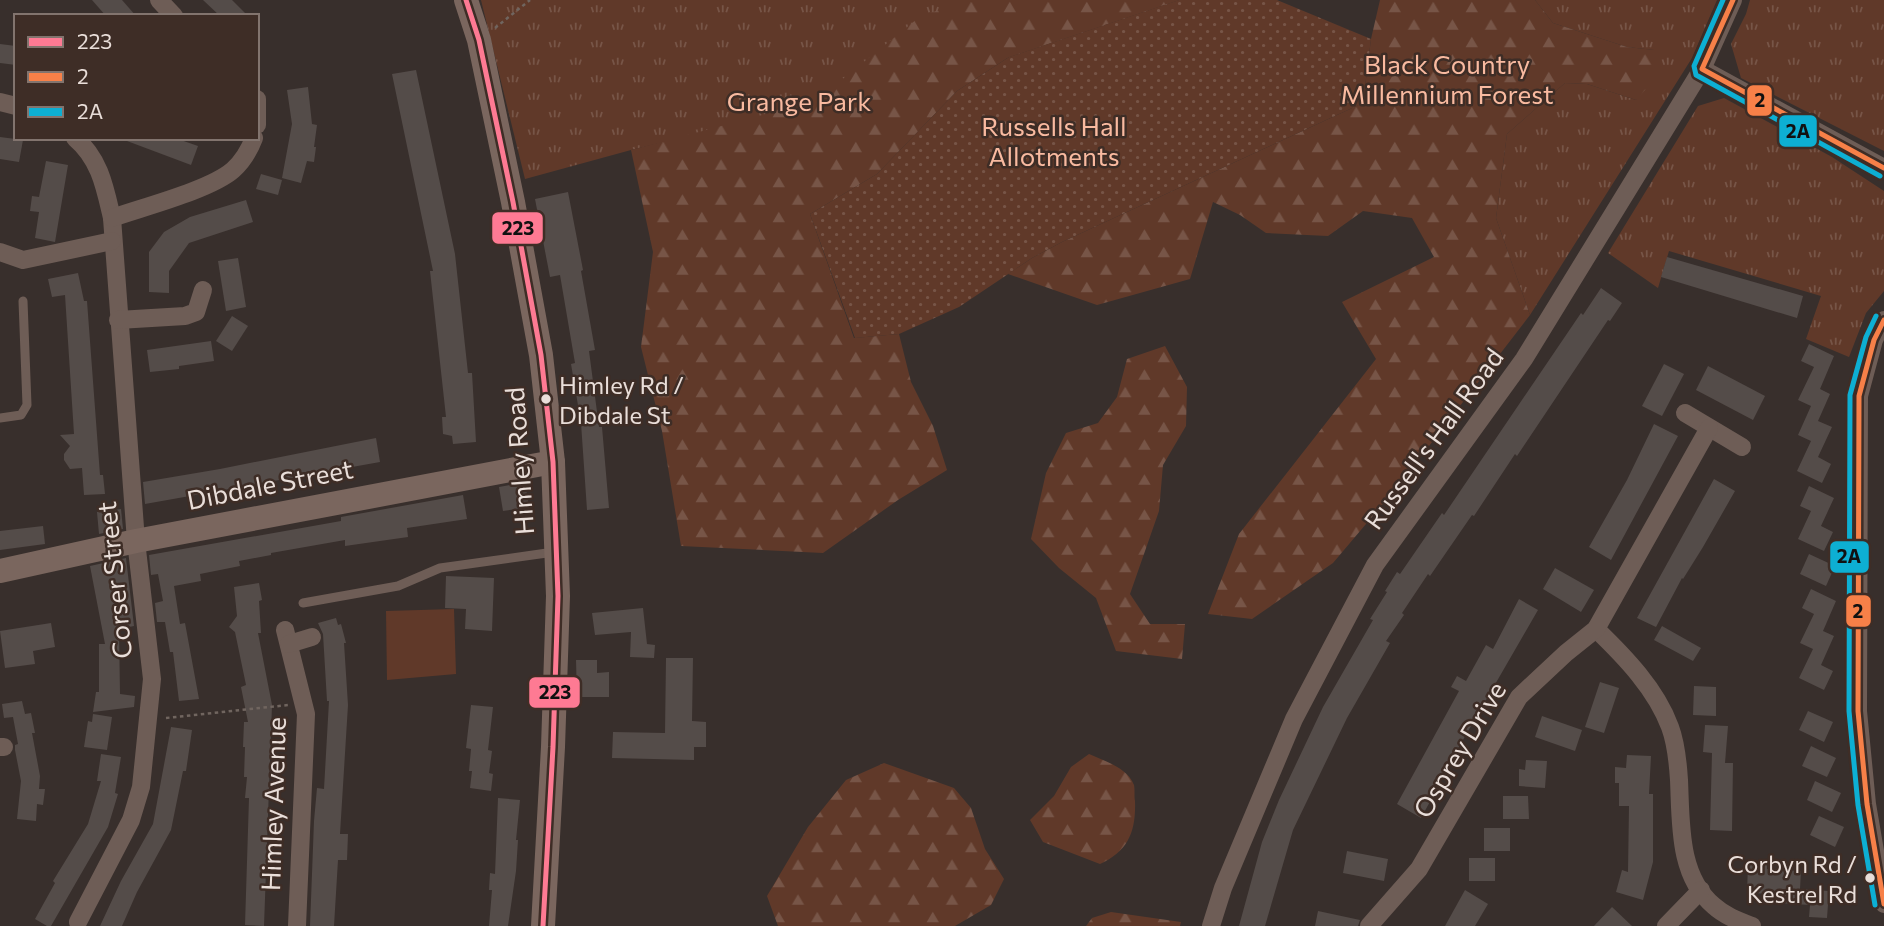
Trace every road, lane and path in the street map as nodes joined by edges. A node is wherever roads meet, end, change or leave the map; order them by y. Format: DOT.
graph roads {
  1 [pos="159,0"];
  2 [pos="466,0"];
  3 [pos="530,0"];
  4 [pos="1733,0"];
  5 [pos="172,14"];
  6 [pos="479,40"];
  7 [pos="1702,69"];
  8 [pos="77,140"];
  9 [pos="253,140"];
  10 [pos="1884,168"];
  11 [pos="112,219"];
  12 [pos="113,241"];
  13 [pos="0,252"];
  14 [pos="203,290"];
  15 [pos="23,301"];
  16 [pos="118,320"];
  17 [pos="1884,320"];
  18 [pos="1685,413"];
  19 [pos="0,418"];
  20 [pos="1709,428"];
  21 [pos="1742,447"];
  22 [pos="553,462"];
  23 [pos="136,541"];
  24 [pos="556,551"];
  25 [pos="0,571"];
  26 [pos="303,603"];
  27 [pos="1596,629"];
  28 [pos="312,637"];
  29 [pos="303,703"];
  30 [pos="148,720"];
  31 [pos="1701,890"];
  32 [pos="1884,904"];
  33 [pos="78,922"];
  34 [pos="297,926"];
  35 [pos="543,926"];
  36 [pos="1212,926"];
  37 [pos="1369,926"];
  38 [pos="1666,926"];
  39 [pos="1752,926"];
  1 -- 5 [label="street"];
  2 -- 6 [label="main road, Himley Road"];
  3 -- 6 [label="path"];
  4 -- 7 [label="street, Russell's Hall Road"];
  6 -- 22 [label="main road, Himley Road"];
  7 -- 10 [label="street"];
  7 -- 36 [label="street, Russell's Hall Road"];
  8 -- 11 [label="street, Corser Street"];
  9 -- 11 [label="street"];
  11 -- 12 [label="street, Corser Street"];
  12 -- 13 [label="street"];
  12 -- 16 [label="street, Corser Street"];
  14 -- 16 [label="street"];
  15 -- 19 [label="lane"];
  16 -- 23 [label="street, Corser Street"];
  17 -- 32 [label="street"];
  18 -- 20 [label="street"];
  20 -- 21 [label="street"];
  20 -- 27 [label="street, Osprey Drive"];
  22 -- 23 [label="main road, Dibdale Street"];
  22 -- 24 [label="main road, Himley Road"];
  23 -- 25 [label="main road, Dibdale Street"];
  23 -- 30 [label="street, Corser Street"];
  24 -- 26 [label="lane"];
  24 -- 35 [label="main road, Himley Road"];
  27 -- 31 [label="street"];
  27 -- 37 [label="street, Osprey Drive"];
  28 -- 29 [label="street, Himley Avenue"];
  29 -- 30 [label="path"];
  29 -- 34 [label="street, Himley Avenue"];
  30 -- 33 [label="street, Corser Street"];
  31 -- 38 [label="street"];
  31 -- 39 [label="street"];
}
